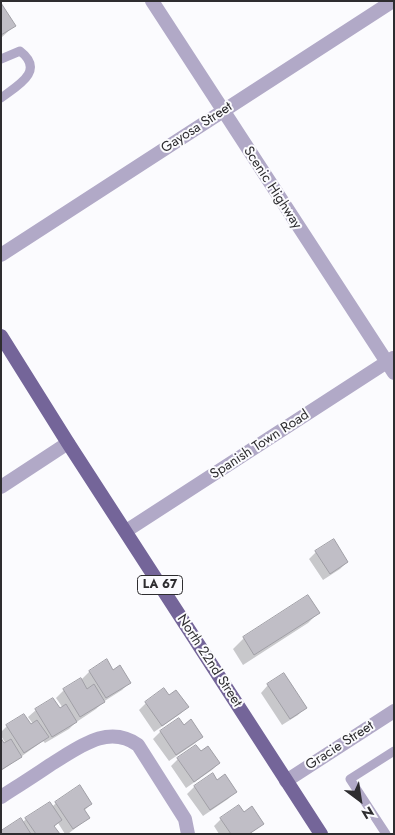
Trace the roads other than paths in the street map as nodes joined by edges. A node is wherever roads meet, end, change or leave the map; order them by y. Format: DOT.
graph roads {
  1 [pos="152,1"];
  2 [pos="384,4"];
  3 [pos="1,59"];
  4 [pos="1,98"];
  5 [pos="223,112"];
  6 [pos="1,254"];
  7 [pos="1,336"];
  8 [pos="391,364"];
  9 [pos="68,443"];
  10 [pos="1,487"];
  11 [pos="126,532"];
  12 [pos="394,711"];
  13 [pos="392,755"];
  14 [pos="286,781"];
  15 [pos="1,797"];
  16 [pos="188,834"];
  17 [pos="321,834"];
  18 [pos="386,834"];
  1 -- 5 [label="street, Scenic Highway"];
  2 -- 5 [label="street, Gayosa Street"];
  3 -- 4 [label="lane"];
  5 -- 6 [label="street, Gayosa Street"];
  5 -- 8 [label="street, Scenic Highway"];
  7 -- 9 [label="main road, North 22nd Street / LA 67"];
  8 -- 11 [label="street, Spanish Town Road"];
  9 -- 10 [label="street"];
  9 -- 11 [label="main road, North 22nd Street / LA 67"];
  11 -- 14 [label="main road, North 22nd Street / LA 67"];
  12 -- 14 [label="street, Gracie Street"];
  13 -- 18 [label="lane"];
  14 -- 17 [label="main road, North 22nd Street / LA 67"];
  15 -- 16 [label="street"];
}
